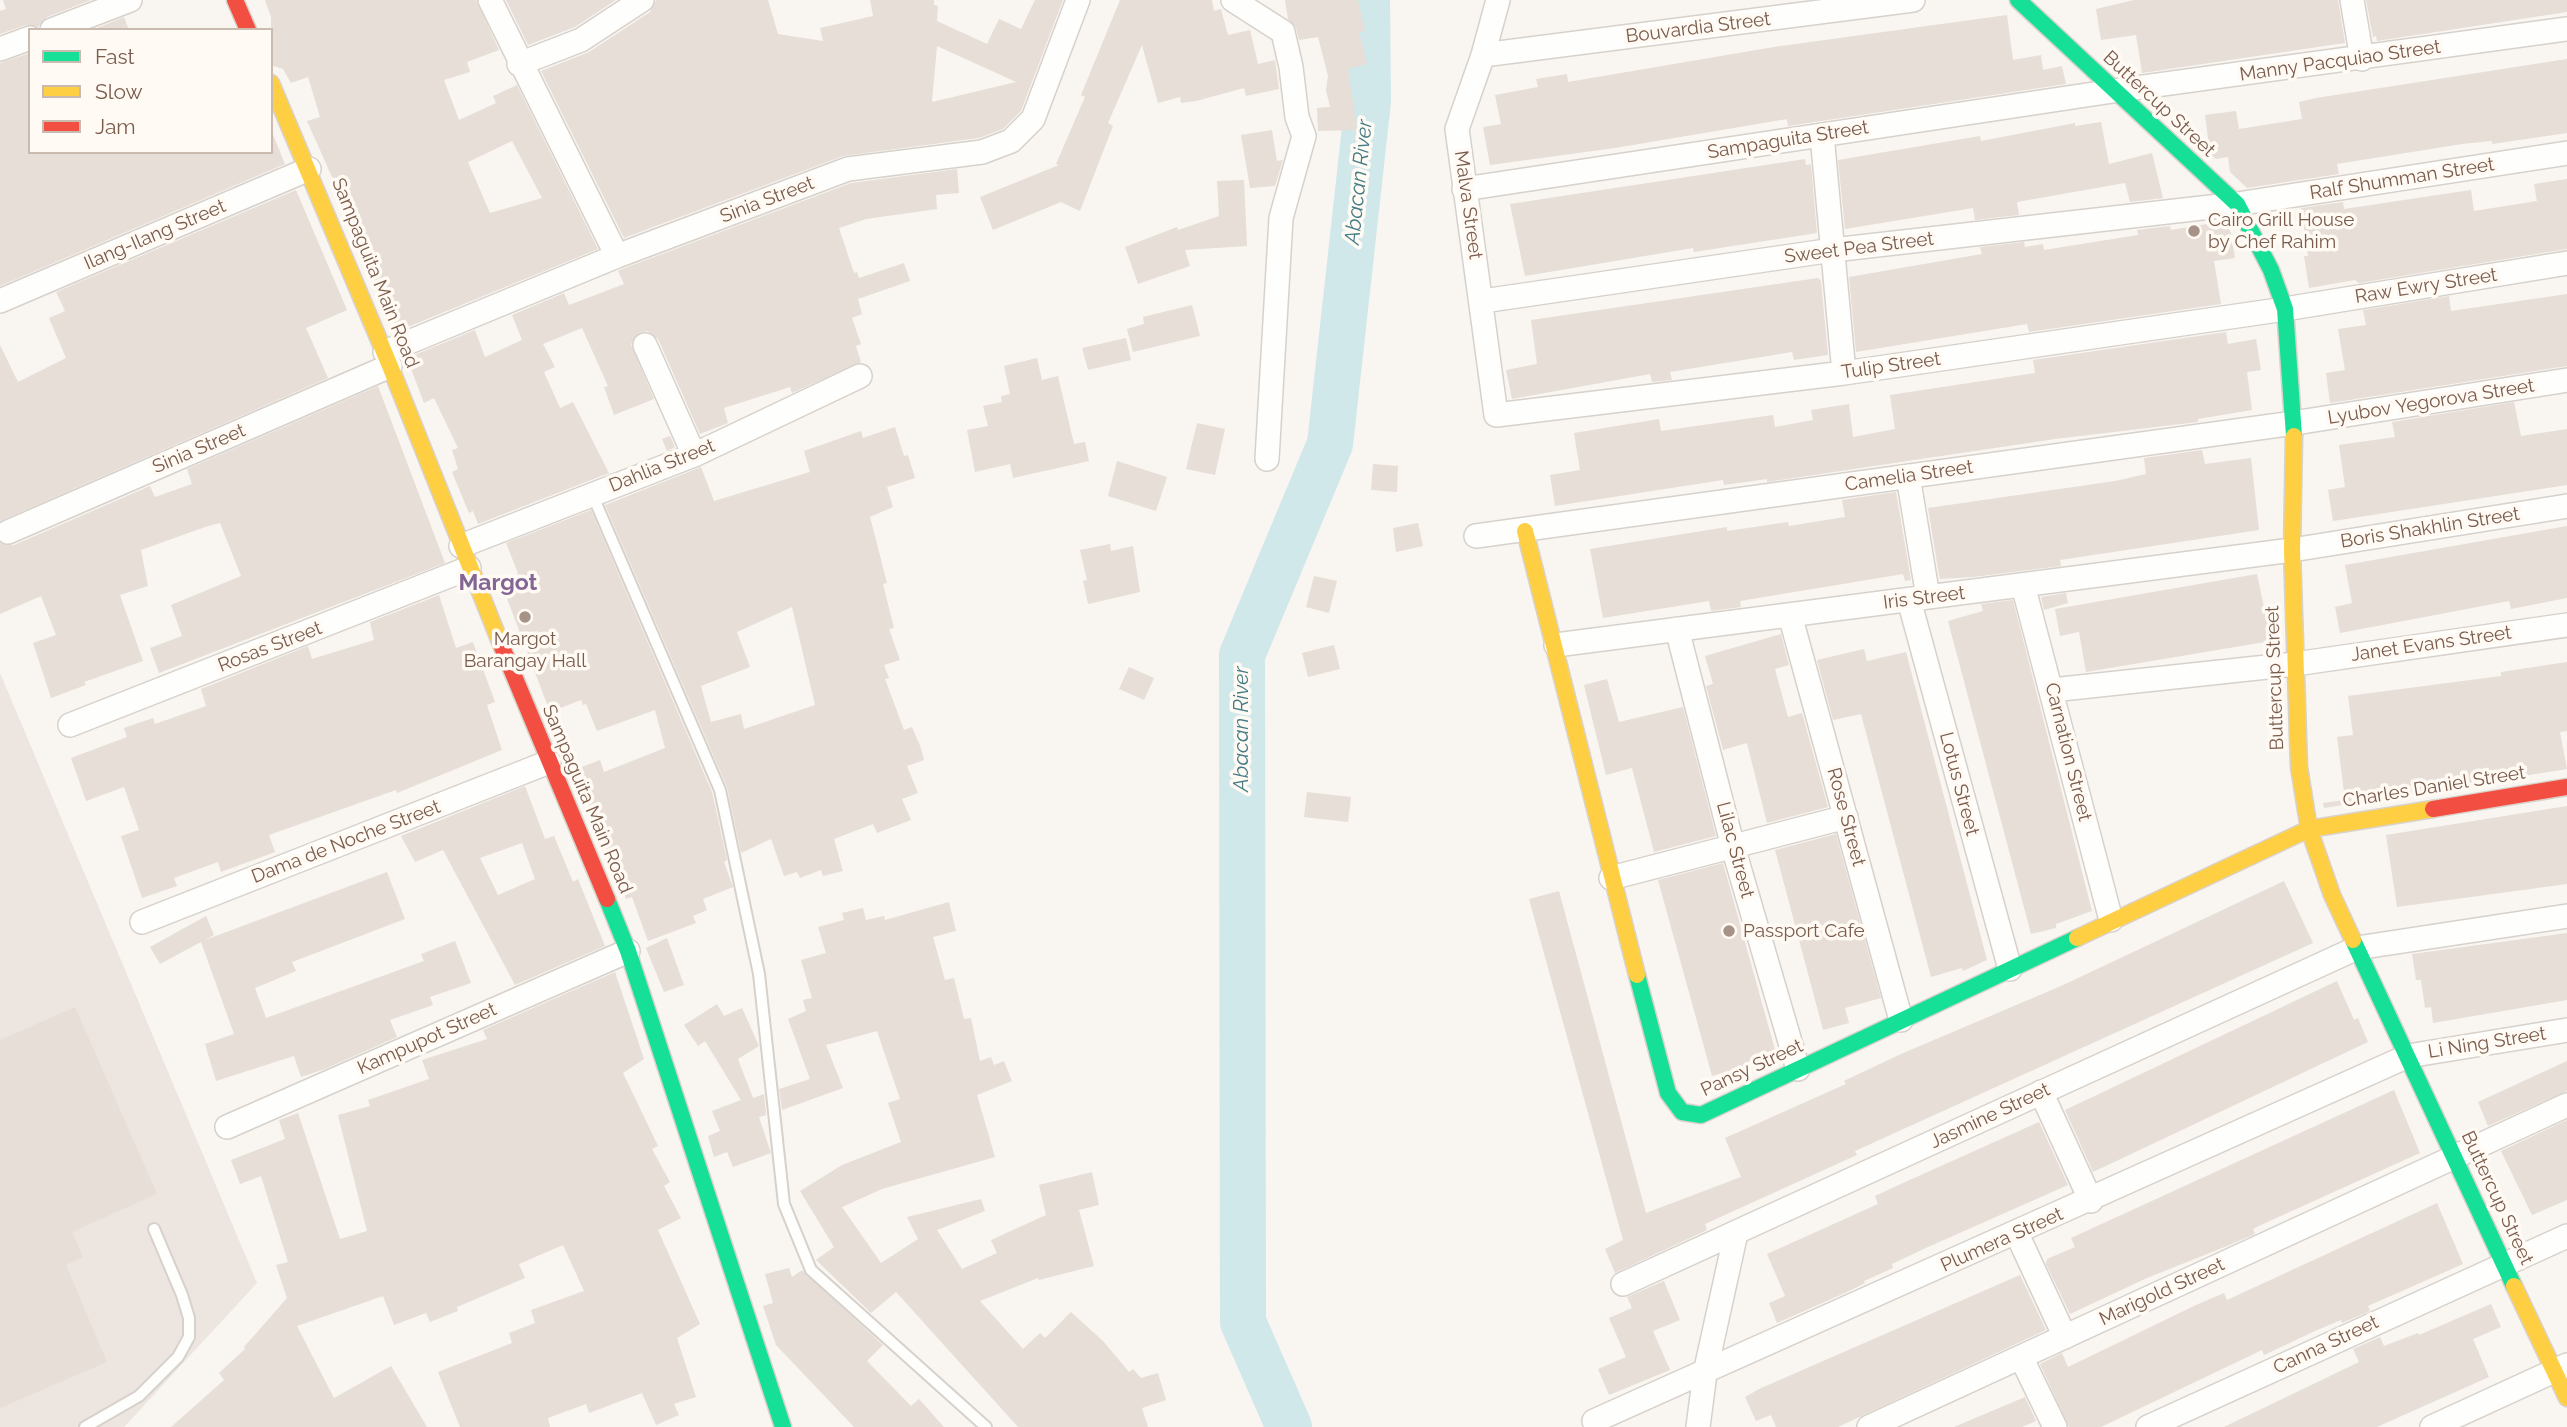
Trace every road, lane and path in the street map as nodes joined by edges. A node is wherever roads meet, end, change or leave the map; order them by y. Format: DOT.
graph roads {
  1 [pos="130,0"];
  2 [pos="235,0"];
  3 [pos="490,0"];
  4 [pos="642,0"];
  5 [pos="1078,0"];
  6 [pos="1233,0"];
  7 [pos="1498,0"];
  8 [pos="1913,0"];
  9 [pos="2353,0"];
  10 [pos="2020,1"];
  11 [pos="57,28"];
  12 [pos="247,28"];
  13 [pos="2567,29"];
  14 [pos="28,39"];
  15 [pos="0,50"];
  16 [pos="1483,55"];
  17 [pos="2362,59"];
  18 [pos="519,64"];
  19 [pos="273,88"];
  20 [pos="2113,91"];
  21 [pos="1822,135"];
  22 [pos="2567,153"];
  23 [pos="309,169"];
  24 [pos="1464,188"];
  25 [pos="2237,204"];
  26 [pos="1833,250"];
  27 [pos="617,256"];
  28 [pos="2567,263"];
  29 [pos="0,301"];
  30 [pos="1483,301"];
  31 [pos="2285,309"];
  32 [pos="645,345"];
  33 [pos="388,359"];
  34 [pos="1844,373"];
  35 [pos="860,376"];
  36 [pos="2567,380"];
  37 [pos="1496,415"];
  38 [pos="2294,423"];
  39 [pos="694,455"];
  40 [pos="1267,459"];
  41 [pos="1908,476"];
  42 [pos="592,494"];
  43 [pos="2567,506"];
  44 [pos="1525,531"];
  45 [pos="8,532"];
  46 [pos="1476,536"];
  47 [pos="461,546"];
  48 [pos="2292,550"];
  49 [pos="469,568"];
  50 [pos="2024,585"];
  51 [pos="1918,598"];
  52 [pos="1790,615"];
  53 [pos="2567,625"];
  54 [pos="1677,629"];
  55 [pos="1556,645"];
  56 [pos="2295,664"];
  57 [pos="2052,690"];
  58 [pos="70,725"];
  59 [pos="549,762"];
  60 [pos="2567,787"];
  61 [pos="1846,817"];
  62 [pos="2309,829"];
  63 [pos="1733,847"];
  64 [pos="1611,878"];
  65 [pos="2567,916"];
  66 [pos="2111,920"];
  67 [pos="142,922"];
  68 [pos="2357,947"];
  69 [pos="628,951"];
  70 [pos="2010,969"];
  71 [pos="1901,1020"];
  72 [pos="2567,1030"];
  73 [pos="2408,1056"];
  74 [pos="1798,1069"];
  75 [pos="2041,1092"];
  76 [pos="2567,1105"];
  77 [pos="227,1127"];
  78 [pos="2454,1156"];
  79 [pos="2091,1200"];
  80 [pos="154,1229"];
  81 [pos="1736,1233"];
  82 [pos="2017,1234"];
  83 [pos="2567,1236"];
  84 [pos="2505,1264"];
  85 [pos="1623,1284"];
  86 [pos="2065,1337"];
  87 [pos="2021,1357"];
  88 [pos="2561,1368"];
  89 [pos="1706,1373"];
  90 [pos="2567,1398"];
  91 [pos="1594,1421"];
  92 [pos="85,1427"];
  93 [pos="783,1427"];
  94 [pos="986,1427"];
  95 [pos="1698,1427"];
  96 [pos="1870,1427"];
  97 [pos="2055,1427"];
  98 [pos="2148,1427"];
  99 [pos="2432,1427"];
  1 -- 11 [label="street"];
  2 -- 12 [label="street"];
  3 -- 18 [label="street"];
  4 -- 18 [label="street"];
  5 -- 27 [label="street, Sinia Street"];
  6 -- 40 [label="street"];
  7 -- 16 [label="street, Malva Street"];
  8 -- 16 [label="street, Bouvardia Street"];
  9 -- 17 [label="street"];
  10 -- 20 [label="street, Buttercup Street"];
  13 -- 17 [label="street, Manny Pacquiao Street"];
  14 -- 15 [label="street"];
  16 -- 24 [label="street, Malva Street"];
  17 -- 20 [label="street, Manny Pacquiao Street"];
  18 -- 27 [label="street"];
  19 -- 23 [label="street, Sampaguita Main Road"];
  20 -- 21 [label="street, Sampaguita Street"];
  20 -- 25 [label="street, Buttercup Street"];
  21 -- 24 [label="street, Sampaguita Street"];
  21 -- 26 [label="street"];
  22 -- 25 [label="street, Ralf Shumman Street"];
  23 -- 29 [label="street, Ilang-Ilang Street"];
  23 -- 33 [label="street, Sampaguita Main Road"];
  24 -- 30 [label="street, Malva Street"];
  25 -- 26 [label="street, Sweet Pea Street"];
  25 -- 31 [label="street, Buttercup Street"];
  26 -- 30 [label="street, Sweet Pea Street"];
  26 -- 34 [label="street"];
  27 -- 33 [label="street, Sinia Street"];
  28 -- 31 [label="street, Raw Ewry Street"];
  30 -- 37 [label="street, Malva Street"];
  31 -- 34 [label="street, Tulip Street"];
  31 -- 38 [label="street, Buttercup Street"];
  32 -- 39 [label="street"];
  33 -- 45 [label="street, Sinia Street"];
  33 -- 47 [label="street, Sampaguita Main Road"];
  34 -- 37 [label="street, Tulip Street"];
  35 -- 39 [label="street, Dahlia Street"];
  36 -- 38 [label="street, Lyubov Yegorova Street"];
  38 -- 41 [label="street, Camelia Street"];
  38 -- 48 [label="street, Buttercup Street"];
  39 -- 42 [label="street, Dahlia Street"];
  41 -- 44 [label="street, Camelia Street"];
  41 -- 51 [label="street, Lotus Street"];
  42 -- 47 [label="street, Dahlia Street"];
  42 -- 94 [label="lane"];
  43 -- 48 [label="street, Boris Shakhlin Street"];
  44 -- 46 [label="street, Camelia Street"];
  44 -- 55 [label="street, Pansy Street"];
  47 -- 49 [label="street, Sampaguita Main Road"];
  48 -- 50 [label="street, Iris Street"];
  48 -- 56 [label="street, Buttercup Street"];
  49 -- 58 [label="street, Rosas Street"];
  49 -- 59 [label="street, Sampaguita Main Road"];
  50 -- 51 [label="street, Iris Street"];
  50 -- 57 [label="street, Carnation Street"];
  51 -- 52 [label="street, Iris Street"];
  51 -- 70 [label="street, Lotus Street"];
  52 -- 54 [label="street, Iris Street"];
  52 -- 61 [label="street, Rose Street"];
  53 -- 56 [label="street, Janet Evans Street"];
  54 -- 55 [label="street, Iris Street"];
  54 -- 63 [label="street, Lilac Street"];
  55 -- 64 [label="street, Pansy Street"];
  56 -- 57 [label="street, Janet Evans Street"];
  56 -- 62 [label="street, Buttercup Street"];
  57 -- 66 [label="street, Carnation Street"];
  59 -- 67 [label="street, Dama de Noche Street"];
  59 -- 69 [label="street, Sampaguita Main Road"];
  60 -- 62 [label="street, Charles Daniel Street"];
  61 -- 63 [label="street"];
  61 -- 71 [label="street, Rose Street"];
  62 -- 66 [label="street, Pansy Street"];
  62 -- 68 [label="street, Buttercup Street"];
  63 -- 64 [label="street"];
  63 -- 74 [label="street, Lilac Street"];
  64 -- 74 [label="street, Pansy Street"];
  65 -- 68 [label="street, Jasmine Street"];
  66 -- 70 [label="street, Pansy Street"];
  68 -- 73 [label="street, Buttercup Street"];
  68 -- 75 [label="street, Jasmine Street"];
  69 -- 77 [label="street, Kampupot Street"];
  69 -- 93 [label="street, Sampaguita Main Road"];
  70 -- 71 [label="street, Pansy Street"];
  71 -- 74 [label="street, Pansy Street"];
  72 -- 73 [label="street, Li Ning Street"];
  73 -- 78 [label="street, Buttercup Street"];
  73 -- 79 [label="street, Plumera Street"];
  75 -- 79 [label="street"];
  75 -- 81 [label="street, Jasmine Street"];
  76 -- 78 [label="street, Marigold Street"];
  78 -- 84 [label="street, Buttercup Street"];
  78 -- 86 [label="street, Marigold Street"];
  79 -- 82 [label="street, Plumera Street"];
  80 -- 92 [label="lane"];
  81 -- 85 [label="street, Jasmine Street"];
  81 -- 89 [label="street"];
  82 -- 86 [label="street"];
  82 -- 89 [label="street, Plumera Street"];
  83 -- 84 [label="street, Canna Street"];
  84 -- 88 [label="street, Buttercup Street"];
  84 -- 98 [label="street, Canna Street"];
  86 -- 87 [label="street, Marigold Street"];
  87 -- 96 [label="street, Marigold Street"];
  87 -- 97 [label="street"];
  88 -- 90 [label="street, Buttercup Street"];
  88 -- 99 [label="street"];
  89 -- 91 [label="street, Plumera Street"];
  89 -- 95 [label="street"];
}
